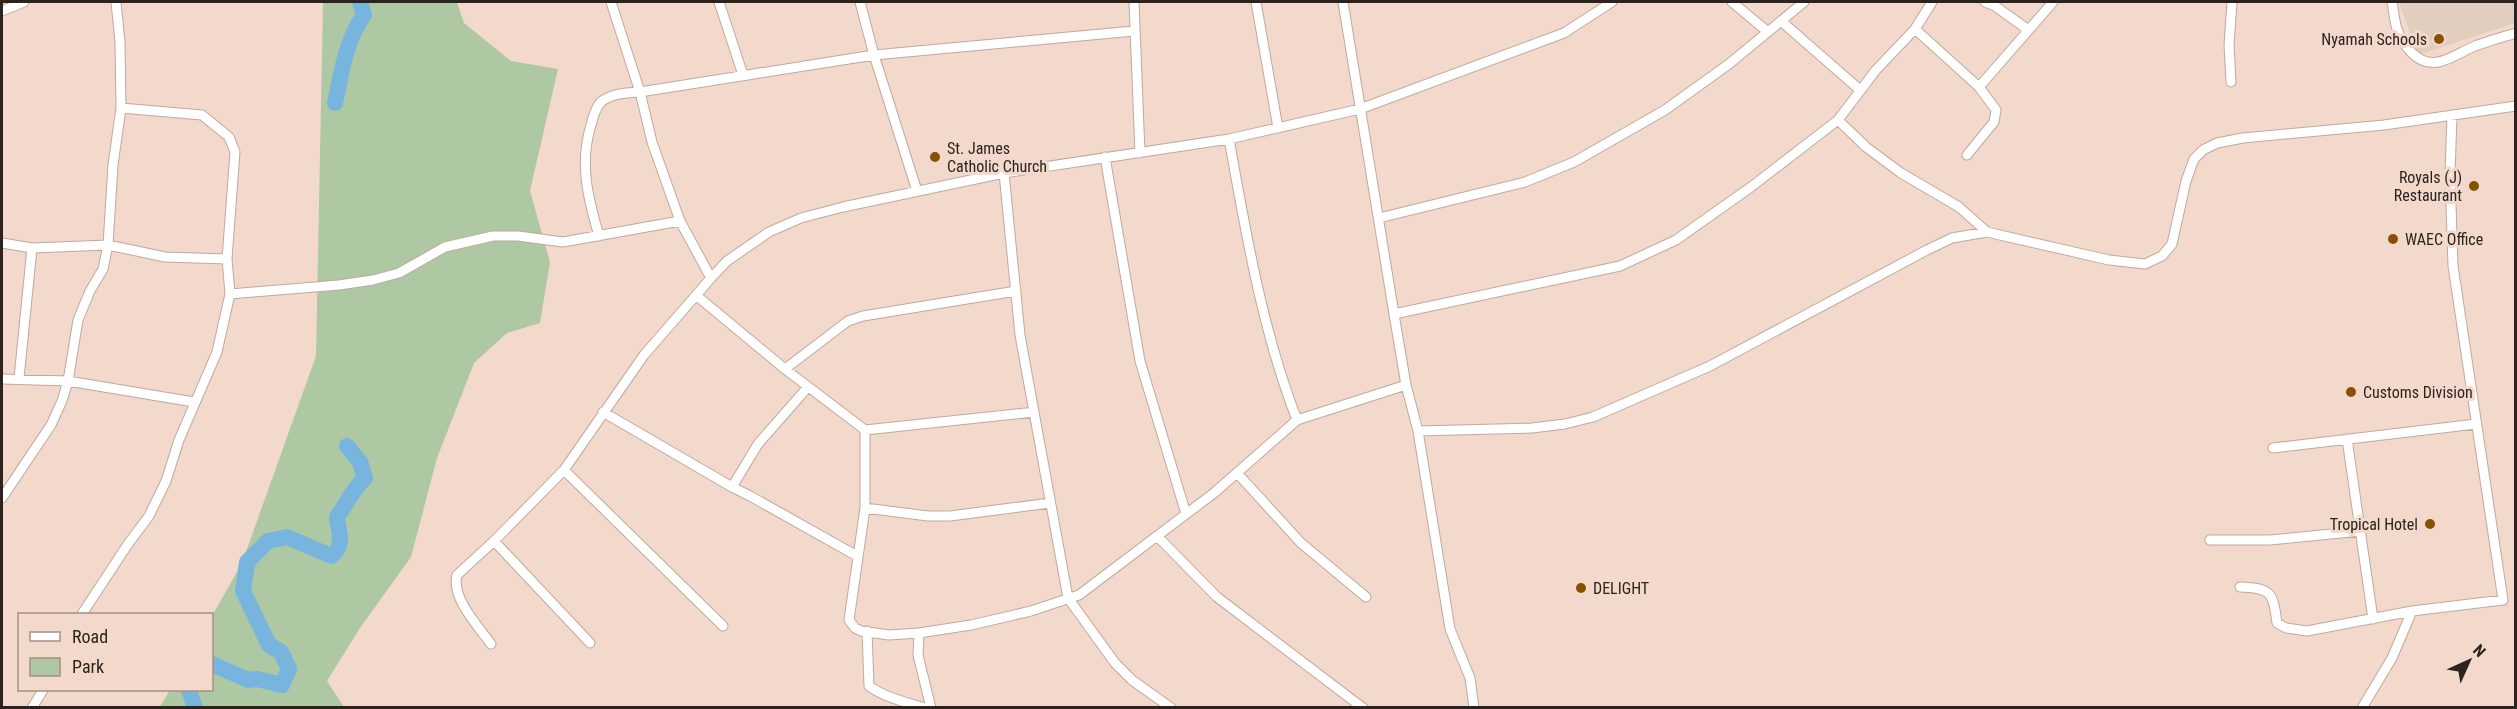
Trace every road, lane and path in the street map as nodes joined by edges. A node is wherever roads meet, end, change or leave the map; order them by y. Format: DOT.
graph roads {
  1 [pos="24,2"];
  2 [pos="116,2"];
  3 [pos="611,2"];
  4 [pos="719,2"];
  5 [pos="860,2"];
  6 [pos="1134,2"];
  7 [pos="1256,2"];
  8 [pos="1343,2"];
  9 [pos="1612,2"];
  10 [pos="1732,2"];
  11 [pos="1804,2"];
  12 [pos="1932,2"];
  13 [pos="1984,2"];
  14 [pos="2053,2"];
  15 [pos="2232,2"];
  16 [pos="2392,2"];
  17 [pos="2,11"];
  18 [pos="1781,21"];
  19 [pos="1915,29"];
  20 [pos="2027,29"];
  21 [pos="1134,31"];
  22 [pos="1768,32"];
  23 [pos="2516,33"];
  24 [pos="874,55"];
  25 [pos="742,75"];
  26 [pos="2231,82"];
  27 [pos="1979,87"];
  28 [pos="1860,90"];
  29 [pos="640,92"];
  30 [pos="2516,106"];
  31 [pos="121,108"];
  32 [pos="1360,109"];
  33 [pos="2452,115"];
  34 [pos="1838,120"];
  35 [pos="1278,128"];
  36 [pos="1228,139"];
  37 [pos="1140,153"];
  38 [pos="1967,154"];
  39 [pos="1105,157"];
  40 [pos="1004,173"];
  41 [pos="917,191"];
  42 [pos="1379,218"];
  43 [pos="680,221"];
  44 [pos="1987,232"];
  45 [pos="599,236"];
  46 [pos="2,243"];
  47 [pos="108,245"];
  48 [pos="32,248"];
  49 [pos="227,259"];
  50 [pos="711,278"];
  51 [pos="1016,291"];
  52 [pos="230,294"];
  53 [pos="697,296"];
  54 [pos="1394,315"];
  55 [pos="785,369"];
  56 [pos="19,378"];
  57 [pos="2,379"];
  58 [pos="68,381"];
  59 [pos="1406,385"];
  60 [pos="808,387"];
  61 [pos="194,402"];
  62 [pos="603,412"];
  63 [pos="1034,412"];
  64 [pos="1296,420"];
  65 [pos="2476,424"];
  66 [pos="865,430"];
  67 [pos="1418,431"];
  68 [pos="2347,439"];
  69 [pos="2273,448"];
  70 [pos="564,470"];
  71 [pos="1238,474"];
  72 [pos="732,487"];
  73 [pos="2,498"];
  74 [pos="1050,503"];
  75 [pos="865,507"];
  76 [pos="1186,514"];
  77 [pos="2361,531"];
  78 [pos="1157,536"];
  79 [pos="2210,540"];
  80 [pos="494,541"];
  81 [pos="856,556"];
  82 [pos="2240,587"];
  83 [pos="1366,597"];
  84 [pos="1068,598"];
  85 [pos="2412,611"];
  86 [pos="83,613"];
  87 [pos="2373,619"];
  88 [pos="723,626"];
  89 [pos="867,631"];
  90 [pos="919,633"];
  91 [pos="590,643"];
  92 [pos="491,644"];
  93 [pos="42,691"];
  94 [pos="32,708"];
  95 [pos="925,708"];
  96 [pos="931,708"];
  97 [pos="1171,708"];
  98 [pos="1363,708"];
  99 [pos="1474,708"];
  100 [pos="2361,708"];
  1 -- 17 [label="street"];
  2 -- 31 [label="street"];
  3 -- 29 [label="street"];
  4 -- 25 [label="street"];
  5 -- 24 [label="street"];
  6 -- 21 [label="street"];
  7 -- 35 [label="street"];
  8 -- 32 [label="street"];
  9 -- 32 [label="street"];
  10 -- 22 [label="street"];
  11 -- 18 [label="street"];
  12 -- 19 [label="street"];
  13 -- 20 [label="street"];
  14 -- 20 [label="street"];
  15 -- 26 [label="street"];
  16 -- 23 [label="street"];
  18 -- 22 [label="street"];
  18 -- 28 [label="street"];
  19 -- 27 [label="street"];
  19 -- 28 [label="street"];
  20 -- 27 [label="street"];
  21 -- 24 [label="street"];
  21 -- 37 [label="street"];
  22 -- 42 [label="street"];
  24 -- 25 [label="street"];
  24 -- 41 [label="street"];
  25 -- 29 [label="street"];
  27 -- 38 [label="street"];
  28 -- 34 [label="street"];
  29 -- 43 [label="street"];
  29 -- 45 [label="street"];
  30 -- 33 [label="street"];
  31 -- 47 [label="street"];
  31 -- 49 [label="street"];
  32 -- 35 [label="street"];
  32 -- 42 [label="street"];
  33 -- 44 [label="street"];
  33 -- 65 [label="street"];
  34 -- 44 [label="street"];
  34 -- 54 [label="street"];
  35 -- 36 [label="street"];
  36 -- 37 [label="street"];
  36 -- 64 [label="street"];
  37 -- 39 [label="street"];
  39 -- 40 [label="street"];
  39 -- 76 [label="street"];
  40 -- 41 [label="street"];
  40 -- 51 [label="street"];
  41 -- 50 [label="street"];
  42 -- 54 [label="street"];
  43 -- 45 [label="street"];
  43 -- 50 [label="street"];
  44 -- 67 [label="street"];
  45 -- 52 [label="street"];
  46 -- 48 [label="street"];
  47 -- 48 [label="street"];
  47 -- 49 [label="street"];
  47 -- 58 [label="street"];
  48 -- 56 [label="street"];
  49 -- 52 [label="street"];
  50 -- 53 [label="street"];
  51 -- 55 [label="street"];
  51 -- 63 [label="street"];
  52 -- 61 [label="street"];
  53 -- 55 [label="street"];
  53 -- 62 [label="street"];
  54 -- 59 [label="street"];
  55 -- 60 [label="street"];
  56 -- 57 [label="street"];
  56 -- 58 [label="street"];
  58 -- 61 [label="street"];
  58 -- 73 [label="street"];
  59 -- 64 [label="street"];
  59 -- 67 [label="street"];
  60 -- 66 [label="street"];
  60 -- 72 [label="street"];
  61 -- 86 [label="street"];
  62 -- 70 [label="street"];
  62 -- 72 [label="street"];
  63 -- 66 [label="street"];
  63 -- 74 [label="street"];
  64 -- 71 [label="street"];
  65 -- 68 [label="street"];
  65 -- 85 [label="street"];
  66 -- 75 [label="street"];
  67 -- 99 [label="street"];
  68 -- 69 [label="street"];
  68 -- 77 [label="street"];
  70 -- 80 [label="street"];
  70 -- 88 [label="street"];
  71 -- 76 [label="street"];
  71 -- 83 [label="street"];
  72 -- 81 [label="street"];
  74 -- 75 [label="street"];
  74 -- 84 [label="street"];
  75 -- 81 [label="street"];
  76 -- 78 [label="street"];
  77 -- 79 [label="street"];
  77 -- 87 [label="street"];
  78 -- 84 [label="street"];
  78 -- 98 [label="street"];
  80 -- 91 [label="street"];
  80 -- 92 [label="street"];
  81 -- 89 [label="street"];
  82 -- 87 [label="street"];
  84 -- 90 [label="street"];
  84 -- 97 [label="street"];
  85 -- 87 [label="street"];
  85 -- 100 [label="street"];
  89 -- 90 [label="street"];
  89 -- 95 [label="street"];
  90 -- 96 [label="street"];
  93 -- 94 [label="street"];
}
